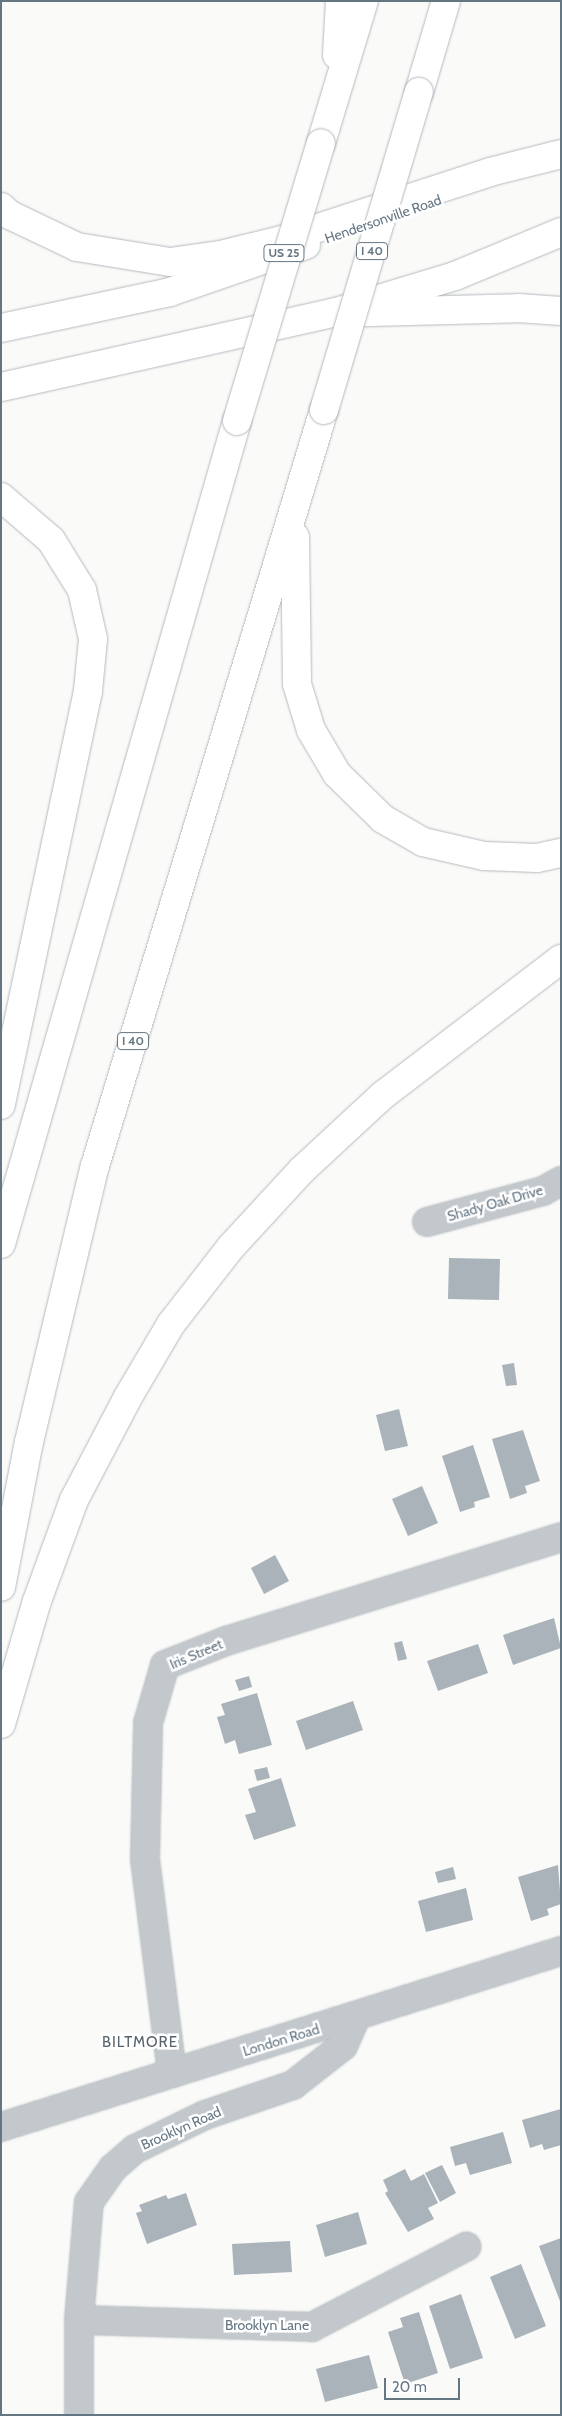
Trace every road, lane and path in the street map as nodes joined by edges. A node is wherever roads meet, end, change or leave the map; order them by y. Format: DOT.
graph roads {
  1 [pos="340,1"];
  2 [pos="364,1"];
  3 [pos="446,1"];
  4 [pos="333,105"];
  5 [pos="561,154"];
  6 [pos="561,158"];
  7 [pos="1,208"];
  8 [pos="561,232"];
  9 [pos="561,311"];
  10 [pos="333,313"];
  11 [pos="1,328"];
  12 [pos="1,387"];
  13 [pos="1,498"];
  14 [pos="296,502"];
  15 [pos="561,853"];
  16 [pos="561,959"];
  17 [pos="1,1105"];
  18 [pos="561,1181"];
  19 [pos="427,1222"];
  20 [pos="1,1244"];
  21 [pos="561,1537"];
  22 [pos="1,1587"];
  23 [pos="1,1724"];
  24 [pos="561,1951"];
  25 [pos="356,2017"];
  26 [pos="172,2073"];
  27 [pos="1,2127"];
  28 [pos="466,2247"];
  29 [pos="79,2320"];
  30 [pos="79,2415"];
  1 -- 4 [label="main road"];
  2 -- 4 [label="main road"];
  3 -- 14 [label="main road, I 40, bridge"];
  4 -- 20 [label="main road, bridge"];
  5 -- 7 [label="main road"];
  6 -- 11 [label="main road, Hendersonville Road / US 25"];
  8 -- 10 [label="main road"];
  9 -- 10 [label="main road"];
  10 -- 12 [label="main road"];
  13 -- 17 [label="main road"];
  14 -- 15 [label="main road"];
  14 -- 22 [label="main road, I 40"];
  16 -- 23 [label="main road"];
  18 -- 19 [label="street, Shady Oak Drive"];
  21 -- 26 [label="street, Iris Street"];
  24 -- 25 [label="street, London Road"];
  25 -- 26 [label="street, London Road"];
  25 -- 29 [label="street, Brooklyn Road"];
  26 -- 27 [label="street, London Road"];
  28 -- 29 [label="street, Brooklyn Lane"];
  29 -- 30 [label="street, Brooklyn Road"];
}
